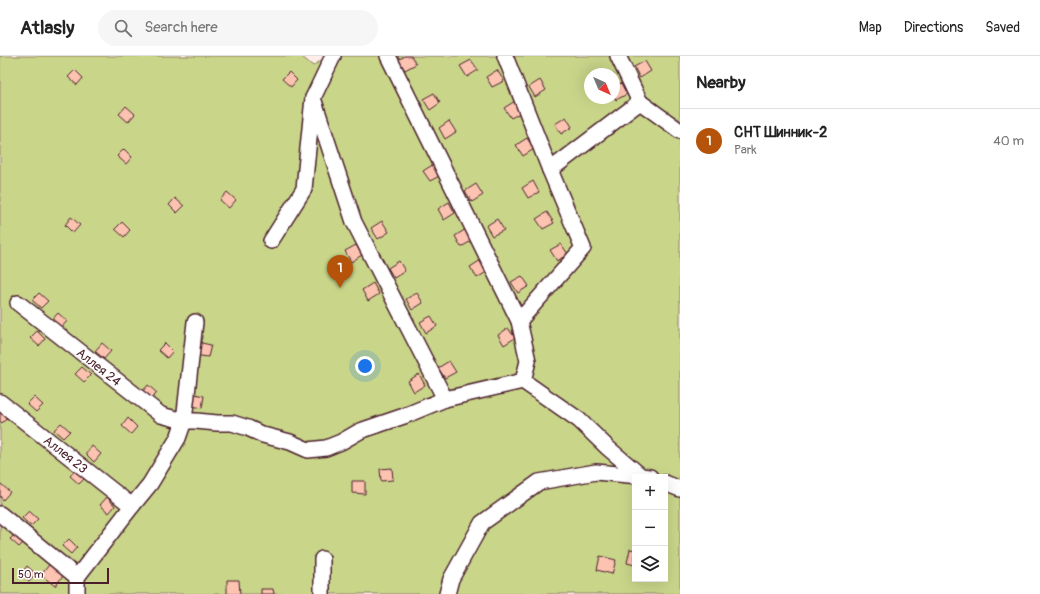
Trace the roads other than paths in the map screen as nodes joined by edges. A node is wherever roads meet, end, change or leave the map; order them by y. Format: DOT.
graph roads {
  1 [pos="333,56"];
  2 [pos="388,56"];
  3 [pos="506,56"];
  4 [pos="618,56"];
  5 [pos="313,98"];
  6 [pos="640,102"];
  7 [pos="680,131"];
  8 [pos="550,170"];
  9 [pos="271,241"];
  10 [pos="18,303"];
  11 [pos="519,321"];
  12 [pos="195,322"];
  13 [pos="523,381"];
  14 [pos="445,399"];
  15 [pos="0,402"];
  16 [pos="184,421"];
  17 [pos="642,474"];
  18 [pos="632,475"];
  19 [pos="668,484"];
  20 [pos="680,488"];
  21 [pos="132,506"];
  22 [pos="0,514"];
  23 [pos="322,559"];
  24 [pos="77,577"];
  25 [pos="77,594"];
  26 [pos="322,594"];
  27 [pos="447,594"];
  1 -- 5 [label="lane"];
  2 -- 11 [label="lane"];
  3 -- 8 [label="lane"];
  4 -- 6 [label="lane"];
  5 -- 9 [label="lane"];
  5 -- 14 [label="lane"];
  6 -- 7 [label="lane"];
  6 -- 8 [label="lane"];
  8 -- 11 [label="lane"];
  10 -- 16 [label="lane, Аллея 24"];
  11 -- 13 [label="lane"];
  12 -- 16 [label="lane"];
  13 -- 14 [label="lane, Аллея 24"];
  13 -- 17 [label="lane"];
  14 -- 16 [label="lane, Аллея 24"];
  15 -- 21 [label="lane, Аллея 23"];
  16 -- 21 [label="lane"];
  18 -- 27 [label="lane"];
  19 -- 20 [label="lane"];
  21 -- 24 [label="lane"];
  22 -- 24 [label="lane"];
  23 -- 26 [label="lane"];
  24 -- 25 [label="lane"];
}
